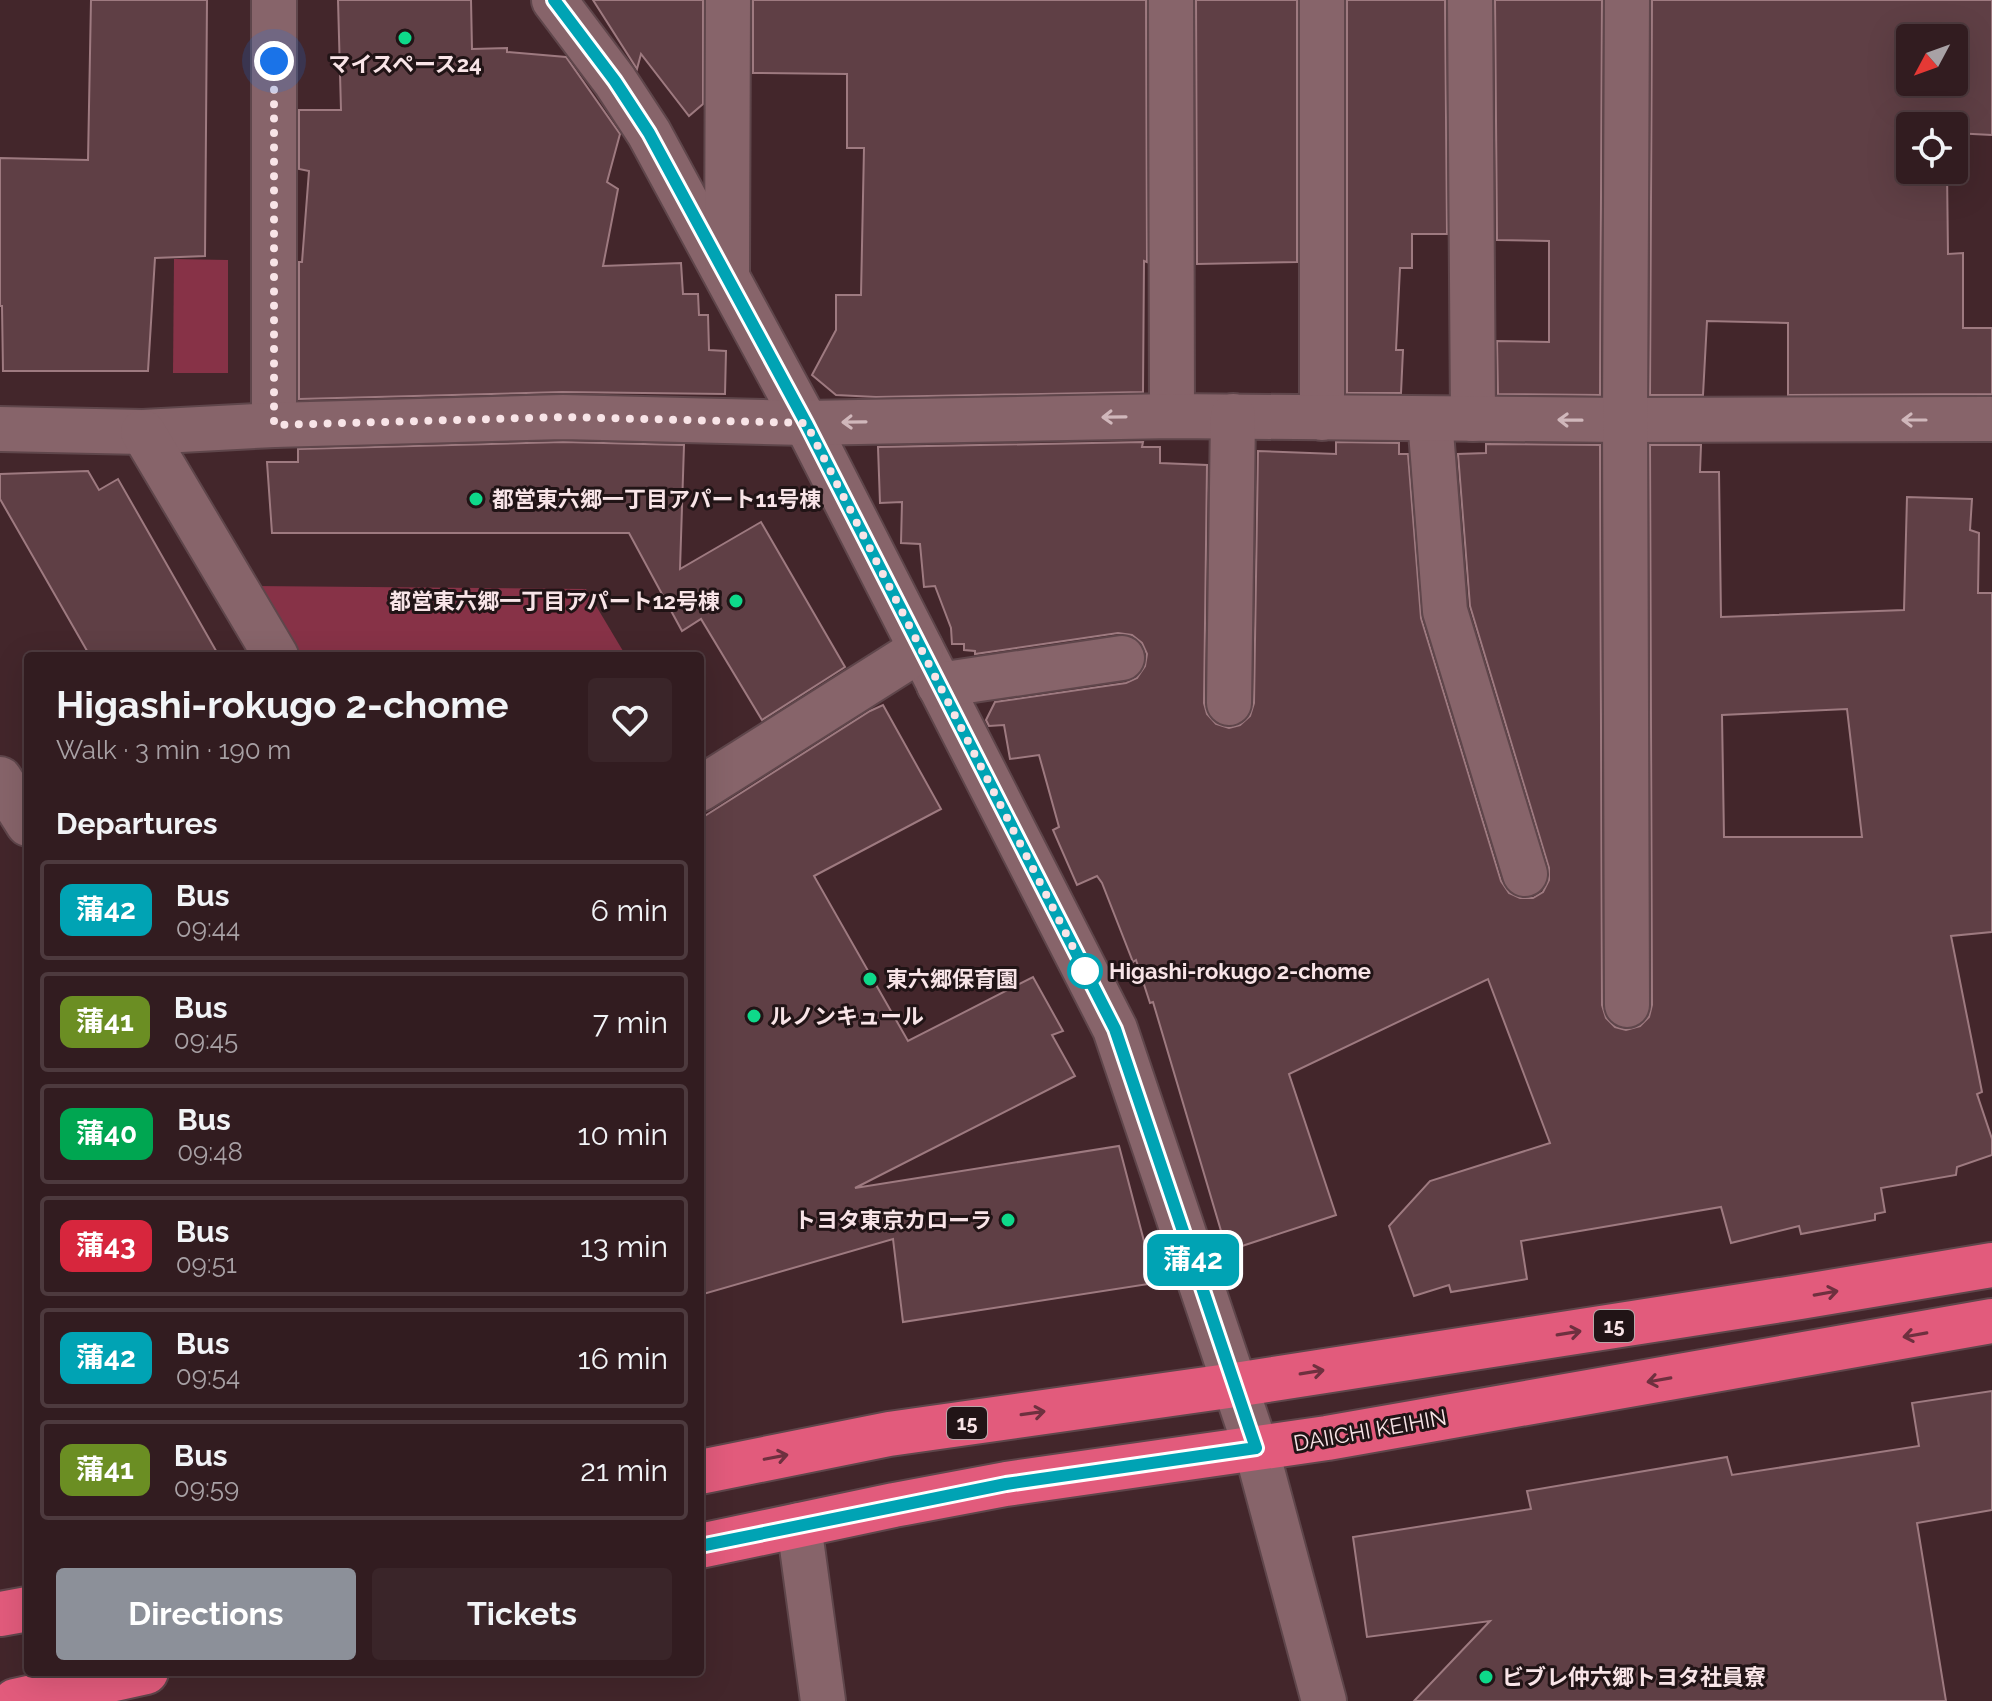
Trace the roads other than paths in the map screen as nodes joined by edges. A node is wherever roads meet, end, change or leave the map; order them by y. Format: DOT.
graph roads {
  1 [pos="274,0"];
  2 [pos="554,0"];
  3 [pos="728,0"];
  4 [pos="1171,0"];
  5 [pos="1322,0"];
  6 [pos="1470,0"];
  7 [pos="1627,0"];
  8 [pos="727,277"];
  9 [pos="1172,416"];
  10 [pos="1233,416"];
  11 [pos="1322,418"];
  12 [pos="1430,419"];
  13 [pos="1473,419"];
  14 [pos="1992,419"];
  15 [pos="1625,420"];
  16 [pos="806,423"];
  17 [pos="274,425"];
  18 [pos="0,429"];
  19 [pos="143,432"];
  20 [pos="274,652"];
  21 [pos="1122,658"];
  22 [pos="930,667"];
  23 [pos="1229,703"];
  24 [pos="0,779"];
  25 [pos="704,787"];
  26 [pos="24,818"];
  27 [pos="1525,874"];
  28 [pos="1627,1005"];
  29 [pos="1992,1265"];
  30 [pos="1992,1321"];
  31 [pos="1235,1385"];
  32 [pos="1256,1448"];
  33 [pos="704,1471"];
  34 [pos="799,1525"];
  35 [pos="704,1545"];
  36 [pos="24,1610"];
  37 [pos="0,1614"];
  38 [pos="128,1676"];
  39 [pos="15,1701"];
  40 [pos="823,1701"];
  41 [pos="1324,1701"];
  1 -- 17 [label="street"];
  2 -- 8 [label="street"];
  3 -- 8 [label="street"];
  4 -- 9 [label="street"];
  5 -- 11 [label="street"];
  6 -- 13 [label="street"];
  7 -- 15 [label="street"];
  8 -- 16 [label="street"];
  9 -- 10 [label="street"];
  9 -- 16 [label="street, one-way"];
  10 -- 11 [label="street"];
  10 -- 23 [label="street"];
  11 -- 12 [label="street"];
  12 -- 13 [label="street"];
  12 -- 27 [label="street"];
  15 -- 13 [label="street, one-way"];
  14 -- 15 [label="street, one-way"];
  15 -- 28 [label="street"];
  16 -- 17 [label="street"];
  16 -- 22 [label="street"];
  17 -- 19 [label="street"];
  18 -- 19 [label="street"];
  19 -- 20 [label="street"];
  21 -- 22 [label="street"];
  22 -- 25 [label="street"];
  22 -- 31 [label="street"];
  24 -- 26 [label="street"];
  31 -- 29 [label="highway, 15, one-way"];
  30 -- 32 [label="highway, DAIICHI KEIHIN, one-way"];
  31 -- 32 [label="street"];
  33 -- 31 [label="highway, 15, one-way"];
  32 -- 34 [label="highway, DAIICHI KEIHIN"];
  32 -- 41 [label="street"];
  34 -- 35 [label="highway, DAIICHI KEIHIN"];
  34 -- 40 [label="street"];
  36 -- 37 [label="highway"];
  38 -- 39 [label="highway"];
}
